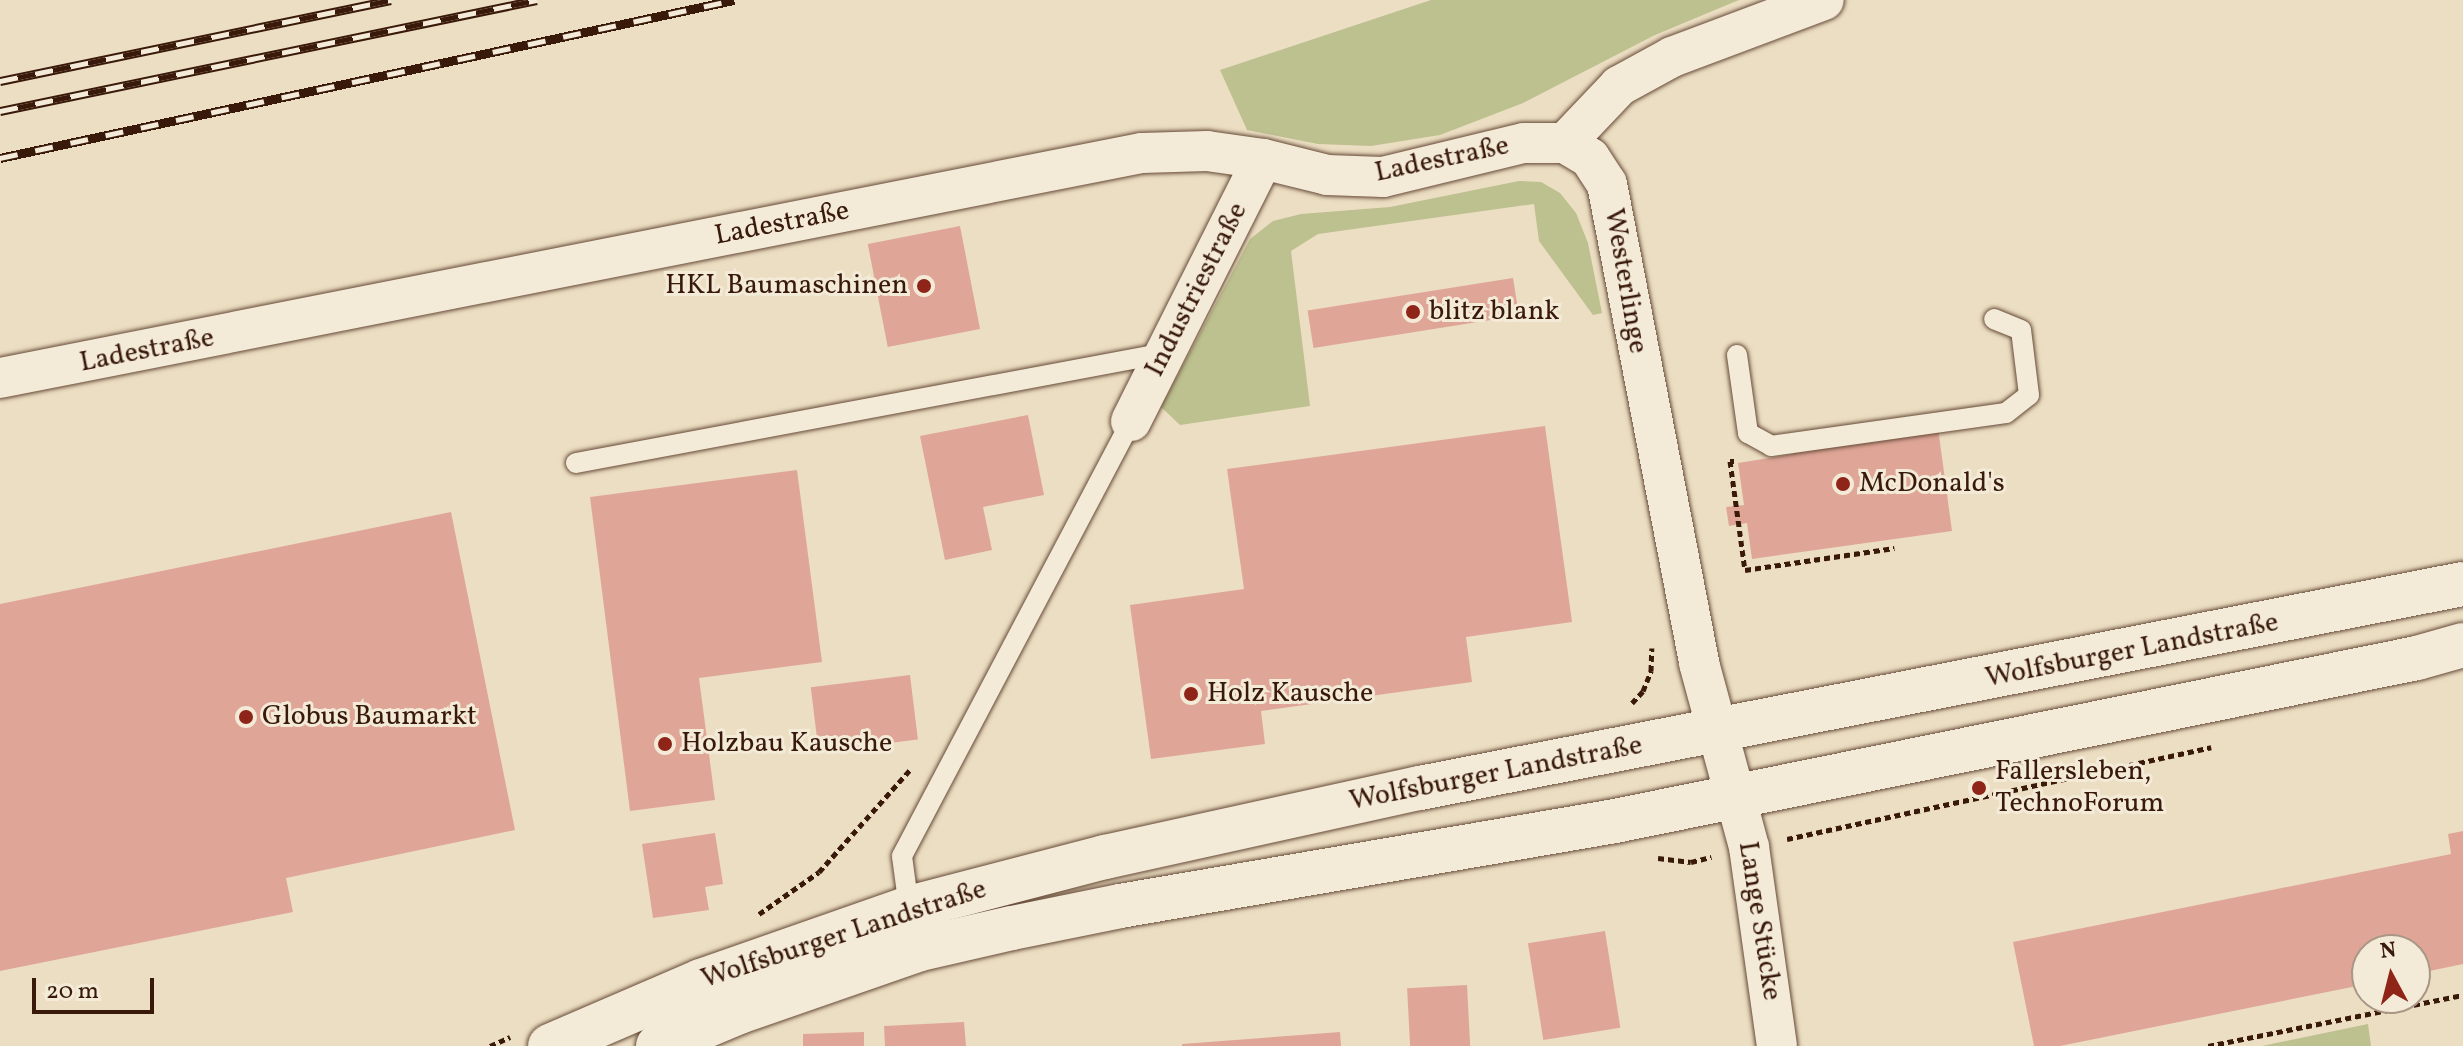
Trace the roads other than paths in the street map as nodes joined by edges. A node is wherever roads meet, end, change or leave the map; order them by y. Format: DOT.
graph roads {
  1 [pos="1824,0"];
  2 [pos="1565,143"];
  3 [pos="1263,159"];
  4 [pos="1994,319"];
  5 [pos="1165,353"];
  6 [pos="1737,355"];
  7 [pos="0,378"];
  8 [pos="1131,421"];
  9 [pos="576,463"];
  10 [pos="2463,584"];
  11 [pos="2463,645"];
  12 [pos="1718,732"];
  13 [pos="1735,797"];
  14 [pos="909,908"];
  15 [pos="535,1040"];
  16 [pos="658,1046"];
  17 [pos="1777,1046"];
  1 -- 2 [label="street"];
  2 -- 3 [label="street, Ladestraße"];
  2 -- 12 [label="street, Westerlinge"];
  3 -- 5 [label="street, Industriestraße"];
  3 -- 7 [label="street, Ladestraße"];
  4 -- 6 [label="lane"];
  5 -- 8 [label="street, Industriestraße"];
  5 -- 9 [label="lane"];
  8 -- 14 [label="lane"];
  10 -- 12 [label="street, Wolfsburger Landstraße"];
  11 -- 13 [label="street, Wolfsburger Landstraße"];
  12 -- 13 [label="street, Westerlinge"];
  12 -- 14 [label="street, Wolfsburger Landstraße"];
  13 -- 16 [label="street, Wolfsburger Landstraße"];
  13 -- 17 [label="street, Lange Stücke"];
  14 -- 15 [label="street, Wolfsburger Landstraße"];
}
